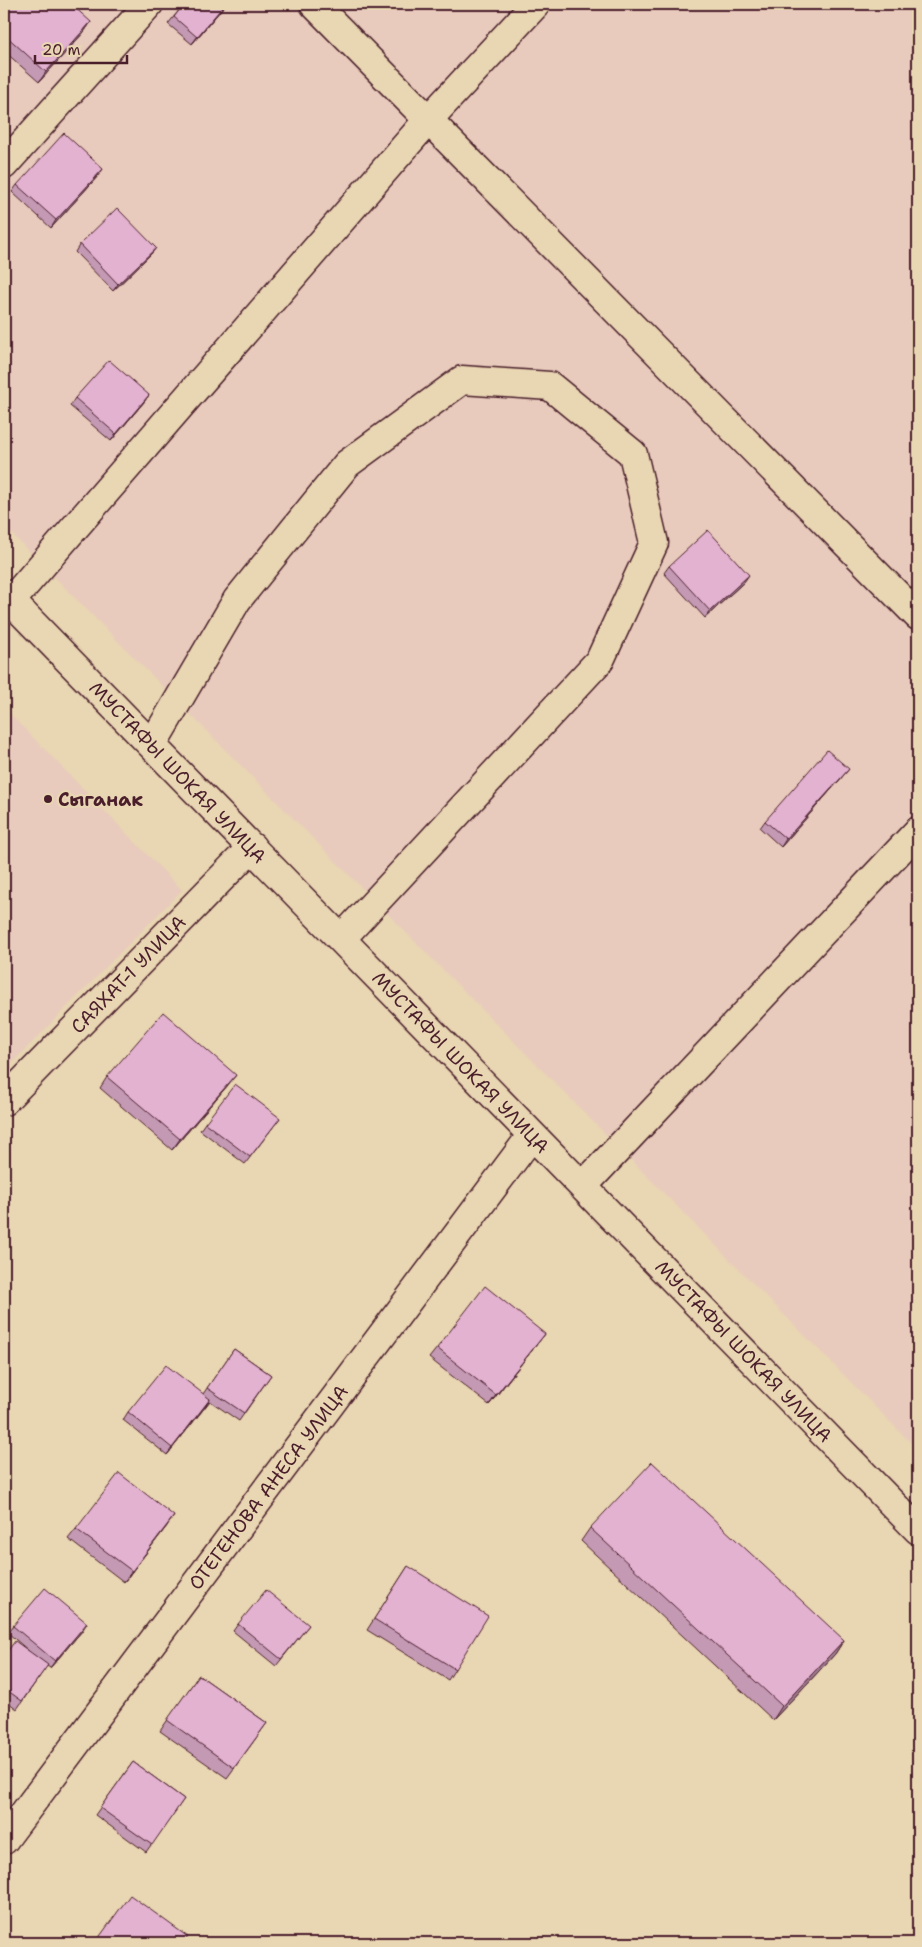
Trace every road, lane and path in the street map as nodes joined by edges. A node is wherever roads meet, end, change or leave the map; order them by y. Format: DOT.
graph roads {
  1 [pos="149,4"];
  2 [pos="314,4"];
  3 [pos="536,4"];
  4 [pos="428,120"];
  5 [pos="4,165"];
  6 [pos="7,597"];
  7 [pos="918,616"];
  8 [pos="152,745"];
  9 [pos="918,831"];
  10 [pos="252,847"];
  11 [pos="341,939"];
  12 [pos="4,1101"];
  13 [pos="532,1135"];
  14 [pos="582,1186"];
  15 [pos="918,1530"];
  16 [pos="4,1840"];
  1 -- 5 [label="street"];
  2 -- 4 [label="street"];
  3 -- 4 [label="street"];
  4 -- 6 [label="street"];
  4 -- 7 [label="street"];
  6 -- 8 [label="street, МУСТАФЫ ШОКАЯ УЛИЦА"];
  8 -- 10 [label="street, МУСТАФЫ ШОКАЯ УЛИЦА"];
  8 -- 11 [label="street"];
  9 -- 14 [label="street"];
  10 -- 11 [label="street, МУСТАФЫ ШОКАЯ УЛИЦА"];
  10 -- 12 [label="street, САЯХАТ-1 УЛИЦА"];
  11 -- 13 [label="street, МУСТАФЫ ШОКАЯ УЛИЦА"];
  13 -- 14 [label="street, МУСТАФЫ ШОКАЯ УЛИЦА"];
  13 -- 16 [label="street, ОТЕГЕНОВА АНЕСА УЛИЦА"];
  14 -- 15 [label="street, МУСТАФЫ ШОКАЯ УЛИЦА"];
}
